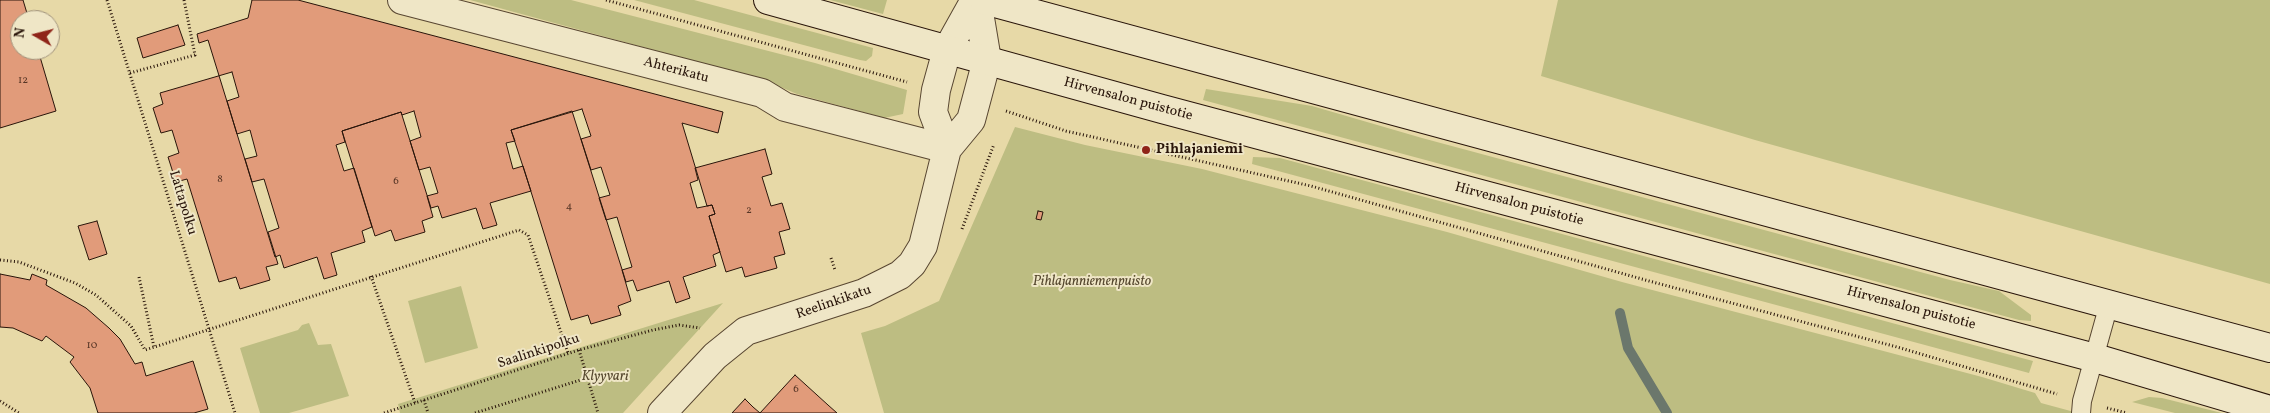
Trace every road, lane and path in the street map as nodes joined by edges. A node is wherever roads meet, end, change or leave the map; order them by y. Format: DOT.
graph roads {
  1 [pos="107,0"];
  2 [pos="184,0"];
  3 [pos="402,0"];
  4 [pos="606,0"];
  5 [pos="768,0"];
  6 [pos="976,0"];
  7 [pos="984,0"];
  8 [pos="947,50"];
  9 [pos="987,60"];
  10 [pos="130,73"];
  11 [pos="913,84"];
  12 [pos="1006,111"];
  13 [pos="947,148"];
  14 [pos="831,258"];
  15 [pos="0,260"];
  16 [pos="371,276"];
  17 [pos="836,276"];
  18 [pos="139,277"];
  19 [pos="2109,304"];
  20 [pos="209,329"];
  21 [pos="704,329"];
  22 [pos="154,347"];
  23 [pos="2270,348"];
  24 [pos="579,350"];
  25 [pos="568,354"];
  26 [pos="2095,358"];
  27 [pos="587,378"];
  28 [pos="424,400"];
  29 [pos="0,401"];
  30 [pos="415,403"];
  31 [pos="2082,407"];
  32 [pos="2270,410"];
  33 [pos="19,413"];
  34 [pos="235,413"];
  35 [pos="384,413"];
  36 [pos="428,413"];
  37 [pos="475,413"];
  38 [pos="598,413"];
  39 [pos="662,413"];
  1 -- 10 [label="path, Lattapolku"];
  2 -- 10 [label="path"];
  3 -- 13 [label="main road, Ahterikatu"];
  4 -- 11 [label="path"];
  5 -- 8 [label="main road, Hirvensalon puistotie"];
  6 -- 8 [label="main road, Reelinkikatu"];
  6 -- 9 [label="main road, Reelinkikatu"];
  7 -- 19 [label="main road"];
  8 -- 9 [label="main road, Hirvensalon puistotie"];
  8 -- 13 [label="main road, Reelinkikatu"];
  9 -- 13 [label="main road, Reelinkikatu"];
  9 -- 26 [label="main road, Hirvensalon puistotie"];
  10 -- 20 [label="path, Lattapolku"];
  12 -- 31 [label="path"];
  13 -- 39 [label="main road, Reelinkikatu"];
  14 -- 17 [label="path"];
  15 -- 22 [label="path"];
  16 -- 20 [label="path"];
  16 -- 25 [label="path"];
  16 -- 30 [label="path"];
  18 -- 22 [label="path"];
  19 -- 23 [label="main road"];
  19 -- 26 [label="lane"];
  20 -- 22 [label="path"];
  20 -- 34 [label="path, Lattapolku"];
  21 -- 24 [label="path, Saalinkipolku"];
  24 -- 25 [label="path, Saalinkipolku"];
  24 -- 27 [label="path"];
  25 -- 28 [label="path, Saalinkipolku"];
  26 -- 31 [label="lane"];
  26 -- 32 [label="main road, Hirvensalon puistotie"];
  27 -- 37 [label="path"];
  27 -- 38 [label="path"];
  28 -- 30 [label="path, Saalinkipolku"];
  28 -- 36 [label="path"];
  29 -- 33 [label="path"];
  30 -- 35 [label="path, Saalinkipolku"];
}
